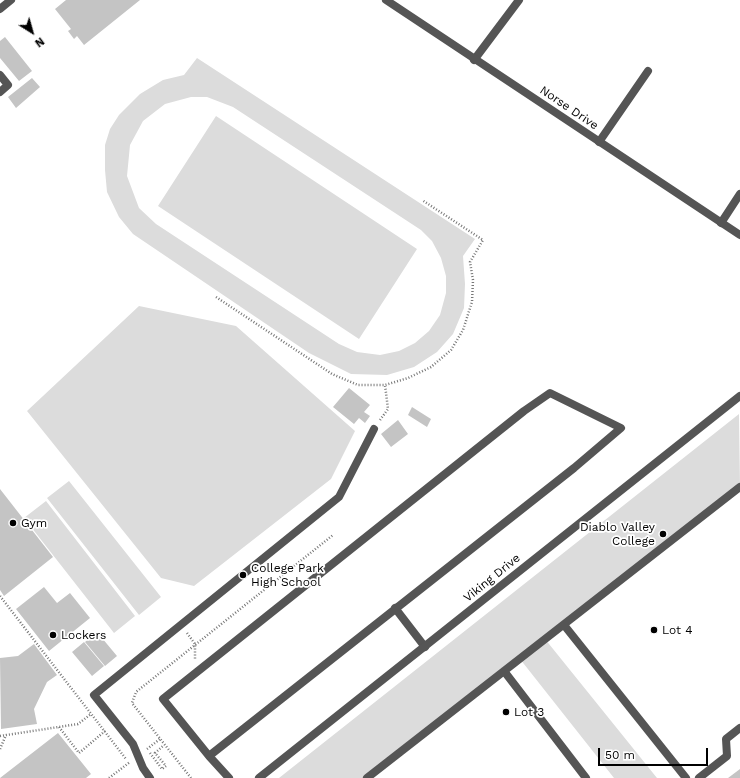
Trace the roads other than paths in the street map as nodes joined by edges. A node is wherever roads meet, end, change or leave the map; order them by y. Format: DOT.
graph roads {
  1 [pos="11,0"];
  2 [pos="386,0"];
  3 [pos="519,0"];
  4 [pos="0,9"];
  5 [pos="474,60"];
  6 [pos="648,71"];
  7 [pos="0,74"];
  8 [pos="0,92"];
  9 [pos="599,142"];
  10 [pos="740,194"];
  11 [pos="721,223"];
  12 [pos="740,235"];
  13 [pos="740,396"];
  14 [pos="374,429"];
  15 [pos="740,487"];
  16 [pos="395,608"];
  17 [pos="564,625"];
  18 [pos="425,646"];
  19 [pos="504,671"];
  20 [pos="740,728"];
  21 [pos="209,756"];
  22 [pos="150,778"];
  23 [pos="229,778"];
  24 [pos="259,778"];
  25 [pos="367,778"];
  26 [pos="586,778"];
  27 [pos="686,778"];
  28 [pos="699,778"];
  1 -- 4 [label="street"];
  2 -- 5 [label="street, Norse Drive"];
  3 -- 5 [label="street"];
  5 -- 9 [label="street, Norse Drive"];
  6 -- 9 [label="street"];
  7 -- 8 [label="street"];
  9 -- 11 [label="street, Norse Drive"];
  10 -- 11 [label="street"];
  11 -- 12 [label="street, Norse Drive"];
  13 -- 18 [label="street, Viking Drive"];
  14 -- 22 [label="street"];
  15 -- 17 [label="street"];
  16 -- 18 [label="street"];
  16 -- 21 [label="street"];
  16 -- 21 [label="street"];
  17 -- 19 [label="street"];
  17 -- 27 [label="street"];
  18 -- 24 [label="street, Viking Drive"];
  19 -- 25 [label="street"];
  19 -- 26 [label="street"];
  20 -- 28 [label="street"];
  21 -- 23 [label="street"];
}
